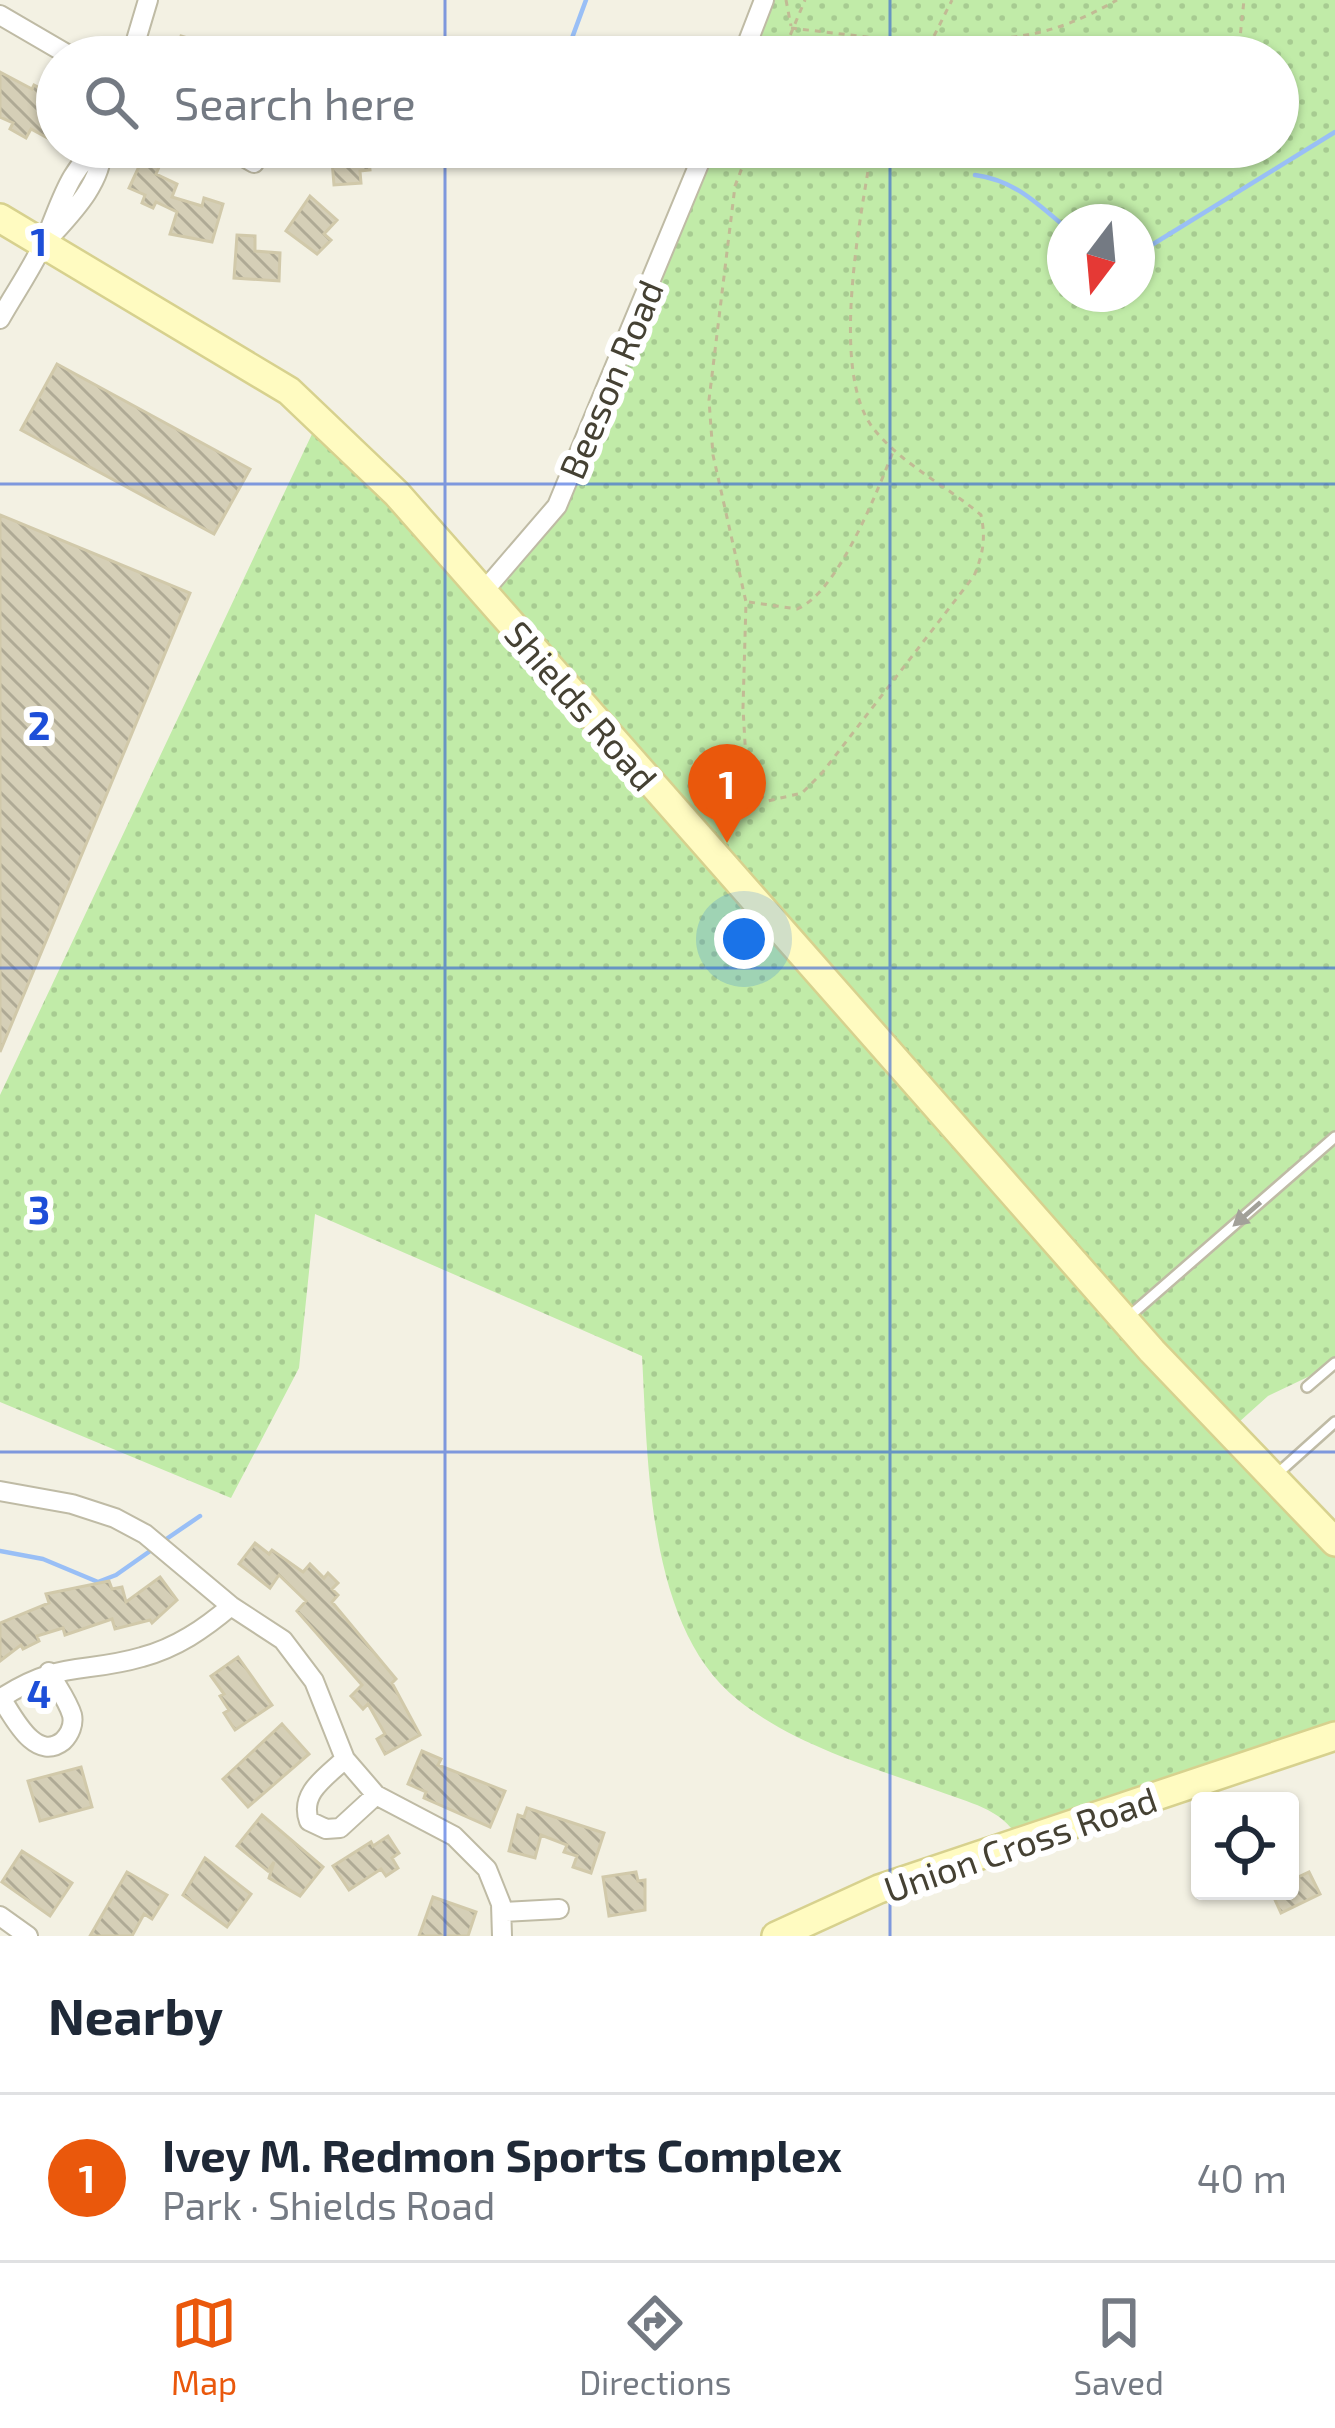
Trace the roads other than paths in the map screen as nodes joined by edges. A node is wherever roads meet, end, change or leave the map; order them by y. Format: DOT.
graph roads {
  1 [pos="148,0"];
  2 [pos="764,0"];
  3 [pos="0,15"];
  4 [pos="36,36"];
  5 [pos="137,36"];
  6 [pos="750,36"];
  7 [pos="80,168"];
  8 [pos="697,168"];
  9 [pos="0,218"];
  10 [pos="43,244"];
  11 [pos="0,319"];
  12 [pos="483,592"];
  13 [pos="1335,1137"];
  14 [pos="1125,1320"];
  15 [pos="1335,1363"];
  16 [pos="1306,1388"];
  17 [pos="1334,1425"];
  18 [pos="1274,1478"];
  19 [pos="0,1491"];
  20 [pos="1335,1542"];
  21 [pos="230,1606"];
  22 [pos="49,1672"];
  23 [pos="0,1698"];
  24 [pos="1335,1736"];
  25 [pos="345,1759"];
  26 [pos="376,1795"];
  27 [pos="559,1909"];
  28 [pos="502,1912"];
  29 [pos="0,1916"];
  30 [pos="28,1936"];
  31 [pos="502,1936"];
  32 [pos="776,1936"];
  1 -- 5 [label="street"];
  2 -- 6 [label="street"];
  3 -- 4 [label="street"];
  7 -- 10 [label="street"];
  8 -- 12 [label="street, Beeson Road"];
  9 -- 10 [label="street, Shields Road"];
  10 -- 11 [label="street"];
  10 -- 12 [label="street, Shields Road"];
  12 -- 14 [label="street, Shields Road"];
  13 -- 14 [label="lane, one-way"];
  14 -- 18 [label="street, Shields Road"];
  15 -- 16 [label="lane"];
  17 -- 18 [label="lane"];
  18 -- 20 [label="street, Shields Road"];
  19 -- 21 [label="street"];
  21 -- 22 [label="street"];
  21 -- 25 [label="street"];
  22 -- 23 [label="street"];
  22 -- 23 [label="street"];
  24 -- 32 [label="street, Union Cross Road"];
  25 -- 26 [label="street"];
  25 -- 26 [label="street"];
  26 -- 28 [label="street"];
  27 -- 28 [label="street"];
  28 -- 31 [label="street"];
  29 -- 30 [label="street"];
}
